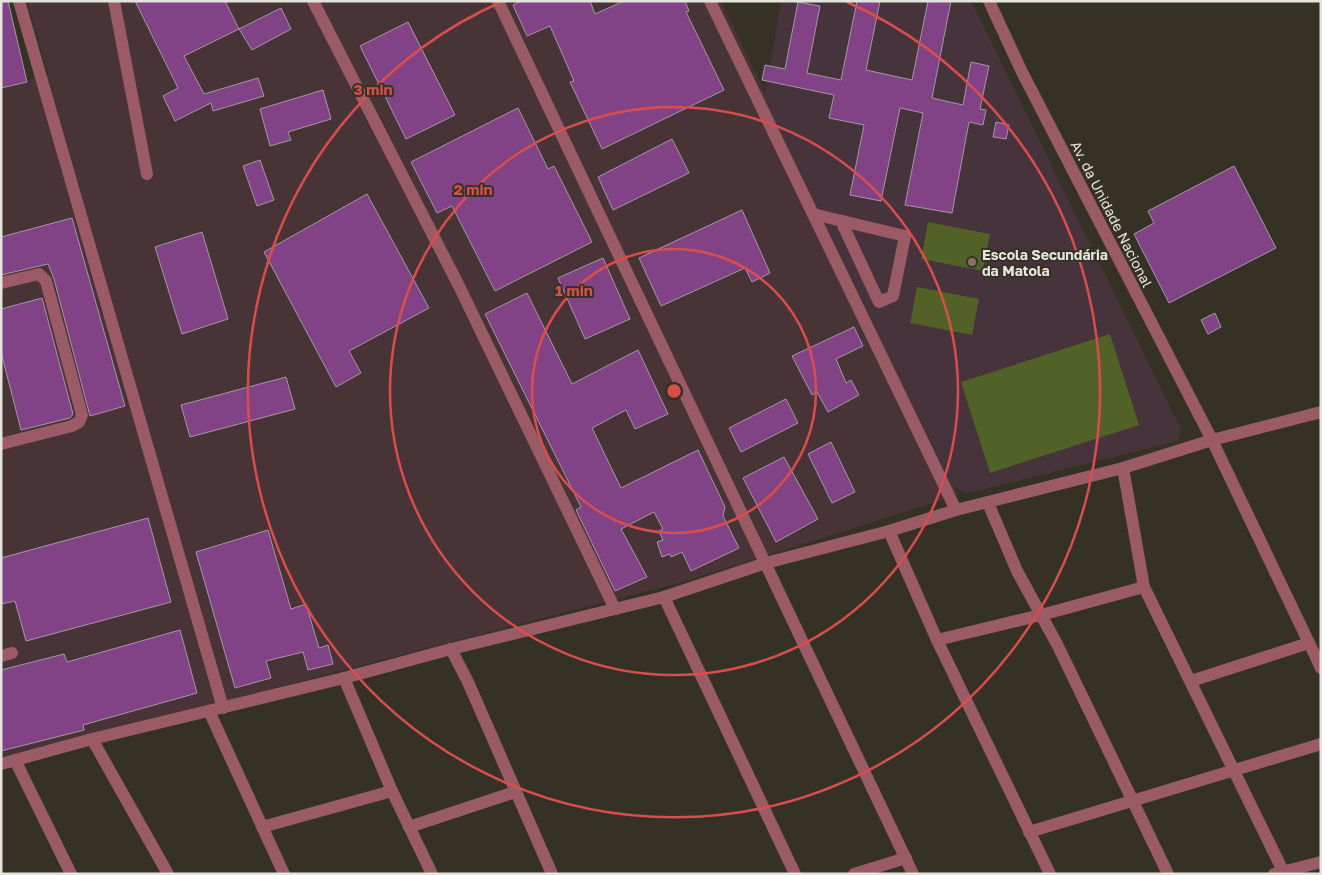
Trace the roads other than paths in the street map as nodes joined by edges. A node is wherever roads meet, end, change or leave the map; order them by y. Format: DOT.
graph roads {
  1 [pos="19,1"];
  2 [pos="114,1"];
  3 [pos="313,1"];
  4 [pos="498,1"];
  5 [pos="710,1"];
  6 [pos="989,1"];
  7 [pos="147,174"];
  8 [pos="813,214"];
  9 [pos="842,221"];
  10 [pos="1,283"];
  11 [pos="1321,412"];
  12 [pos="1212,440"];
  13 [pos="1,444"];
  14 [pos="1123,468"];
  15 [pos="988,503"];
  16 [pos="956,510"];
  17 [pos="889,531"];
  18 [pos="766,563"];
  19 [pos="1144,586"];
  20 [pos="664,597"];
  21 [pos="615,609"];
  22 [pos="1041,615"];
  23 [pos="937,640"];
  24 [pos="1309,643"];
  25 [pos="451,649"];
  26 [pos="1321,668"];
  27 [pos="344,678"];
  28 [pos="1191,681"];
  29 [pos="223,708"];
  30 [pos="209,711"];
  31 [pos="92,739"];
  32 [pos="1321,744"];
  33 [pos="15,760"];
  34 [pos="1,764"];
  35 [pos="1232,769"];
  36 [pos="392,791"];
  37 [pos="515,792"];
  38 [pos="1135,801"];
  39 [pos="262,827"];
  40 [pos="409,827"];
  41 [pos="1029,832"];
  42 [pos="906,858"];
  43 [pos="1316,867"];
  44 [pos="1279,872"];
  45 [pos="71,874"];
  46 [pos="168,874"];
  47 [pos="284,874"];
  48 [pos="432,874"];
  49 [pos="552,874"];
  50 [pos="795,874"];
  51 [pos="854,874"];
  52 [pos="914,874"];
  53 [pos="1050,874"];
  54 [pos="1168,874"];
  1 -- 29 [label="street"];
  2 -- 7 [label="street"];
  3 -- 21 [label="street"];
  4 -- 18 [label="street"];
  5 -- 8 [label="street"];
  6 -- 12 [label="street, Av. da Unidade Nacional"];
  8 -- 9 [label="street"];
  8 -- 16 [label="street"];
  9 -- 9 [label="street"];
  10 -- 13 [label="street"];
  11 -- 12 [label="street"];
  12 -- 14 [label="street"];
  12 -- 24 [label="street, Av. da Unidade Nacional"];
  14 -- 15 [label="street"];
  14 -- 19 [label="street"];
  15 -- 16 [label="street"];
  15 -- 22 [label="street"];
  16 -- 17 [label="street"];
  17 -- 18 [label="street"];
  17 -- 23 [label="street"];
  18 -- 20 [label="street"];
  18 -- 42 [label="street"];
  19 -- 22 [label="street"];
  19 -- 28 [label="street"];
  20 -- 21 [label="street"];
  20 -- 50 [label="street"];
  21 -- 25 [label="street"];
  22 -- 23 [label="street"];
  22 -- 38 [label="street"];
  23 -- 41 [label="street"];
  24 -- 26 [label="street, Av. da Unidade Nacional"];
  24 -- 28 [label="street"];
  25 -- 27 [label="street"];
  25 -- 37 [label="street"];
  27 -- 29 [label="street"];
  27 -- 36 [label="street"];
  28 -- 35 [label="street"];
  29 -- 30 [label="street"];
  30 -- 31 [label="street"];
  30 -- 39 [label="street"];
  31 -- 33 [label="street"];
  31 -- 46 [label="street"];
  32 -- 35 [label="street"];
  33 -- 34 [label="street"];
  33 -- 45 [label="street"];
  35 -- 38 [label="street"];
  35 -- 44 [label="street"];
  36 -- 39 [label="street"];
  36 -- 40 [label="street"];
  37 -- 40 [label="street"];
  37 -- 49 [label="street"];
  38 -- 41 [label="street"];
  38 -- 54 [label="street"];
  39 -- 47 [label="street"];
  40 -- 48 [label="street"];
  41 -- 53 [label="street"];
  42 -- 51 [label="street"];
  42 -- 52 [label="street"];
  43 -- 44 [label="street"];
}
